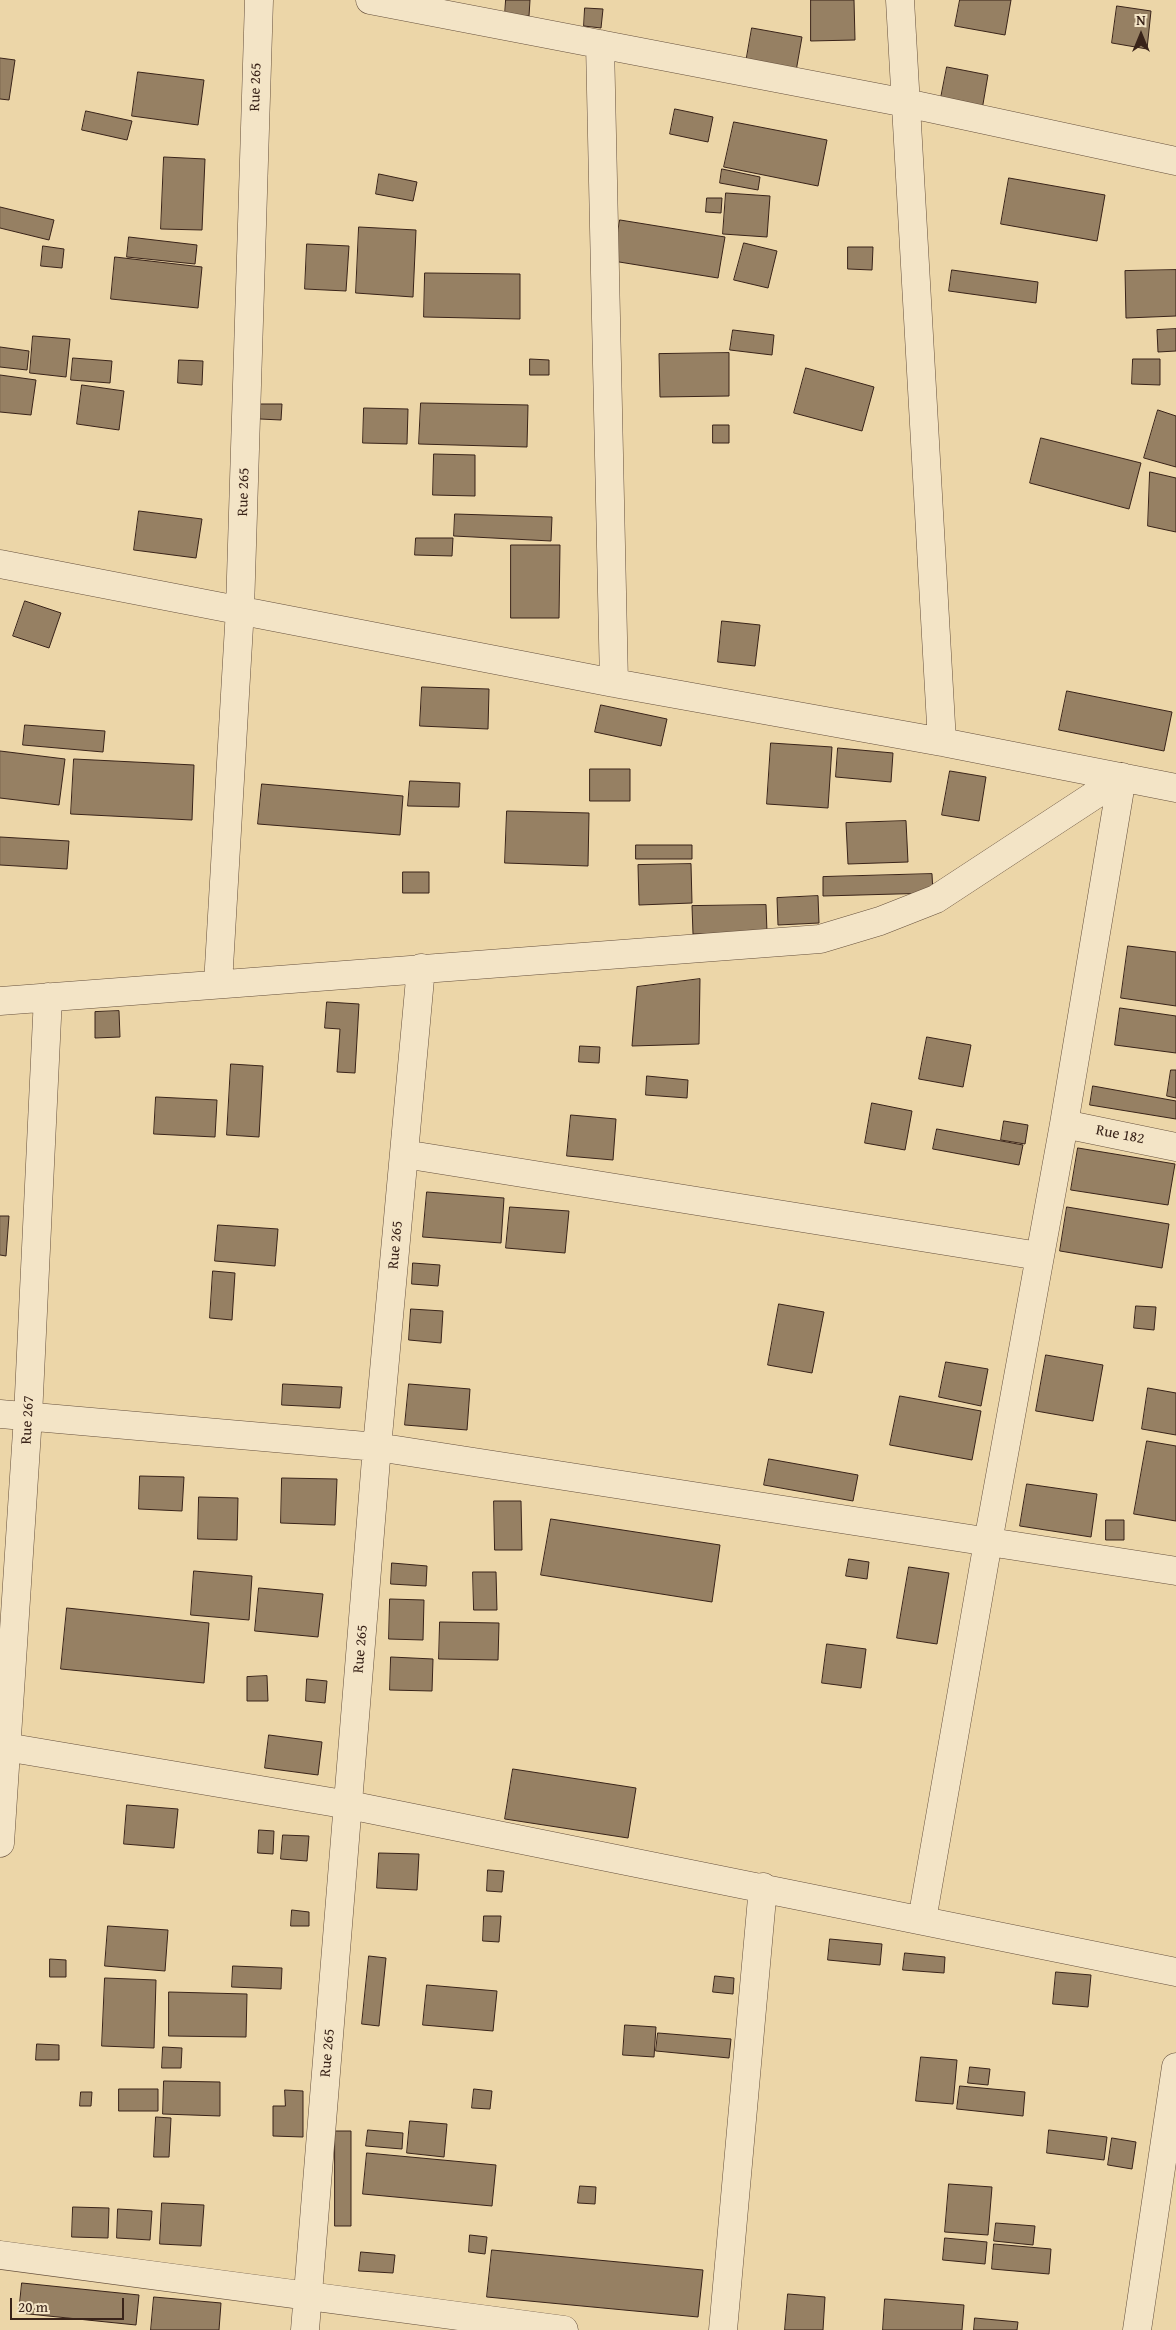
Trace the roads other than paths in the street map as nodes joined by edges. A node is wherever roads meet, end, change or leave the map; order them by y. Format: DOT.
graph roads {
  1 [pos="258,0"];
  2 [pos="370,0"];
  3 [pos="900,0"];
  4 [pos="600,44"];
  5 [pos="906,103"];
  6 [pos="1176,161"];
  7 [pos="0,564"];
  8 [pos="240,609"];
  9 [pos="614,683"];
  10 [pos="942,742"];
  11 [pos="1122,777"];
  12 [pos="1176,788"];
  13 [pos="421,968"];
  14 [pos="218,984"];
  15 [pos="48,997"];
  16 [pos="0,1001"];
  17 [pos="1064,1124"];
  18 [pos="1176,1147"];
  19 [pos="404,1154"];
  20 [pos="1040,1256"];
  21 [pos="0,1414"];
  22 [pos="28,1416"];
  23 [pos="377,1446"];
  24 [pos="988,1542"];
  25 [pos="1176,1571"];
  26 [pos="3,1746"];
  27 [pos="349,1805"];
  28 [pos="0,1843"];
  29 [pos="763,1887"];
  30 [pos="922,1920"];
  31 [pos="1176,1972"];
  32 [pos="1176,2067"];
  33 [pos="0,2256"];
  34 [pos="307,2296"];
  35 [pos="305,2330"];
  36 [pos="564,2330"];
  37 [pos="723,2330"];
  38 [pos="1137,2330"];
  1 -- 8 [label="street, Rue 265"];
  2 -- 4 [label="street"];
  3 -- 5 [label="street"];
  4 -- 5 [label="street"];
  4 -- 9 [label="street"];
  5 -- 6 [label="street"];
  5 -- 10 [label="street"];
  7 -- 8 [label="street"];
  8 -- 9 [label="street"];
  8 -- 14 [label="street, Rue 265"];
  9 -- 10 [label="street"];
  10 -- 11 [label="street"];
  11 -- 12 [label="street"];
  11 -- 13 [label="street"];
  11 -- 17 [label="street"];
  13 -- 14 [label="street"];
  13 -- 19 [label="street, Rue 265"];
  14 -- 15 [label="street"];
  15 -- 16 [label="street"];
  15 -- 22 [label="street, Rue 267"];
  17 -- 18 [label="street, Rue 182"];
  17 -- 20 [label="street"];
  19 -- 20 [label="street"];
  19 -- 23 [label="street, Rue 265"];
  20 -- 24 [label="street"];
  21 -- 22 [label="street"];
  22 -- 23 [label="street"];
  22 -- 26 [label="street, Rue 267"];
  23 -- 24 [label="street"];
  23 -- 27 [label="street, Rue 265"];
  24 -- 25 [label="street"];
  24 -- 30 [label="street"];
  26 -- 27 [label="street"];
  26 -- 28 [label="street, Rue 267"];
  27 -- 29 [label="street"];
  27 -- 34 [label="street, Rue 265"];
  29 -- 30 [label="street"];
  29 -- 37 [label="street"];
  30 -- 31 [label="street"];
  32 -- 38 [label="street"];
  33 -- 34 [label="street"];
  34 -- 35 [label="street, Rue 265"];
  34 -- 36 [label="street"];
}
